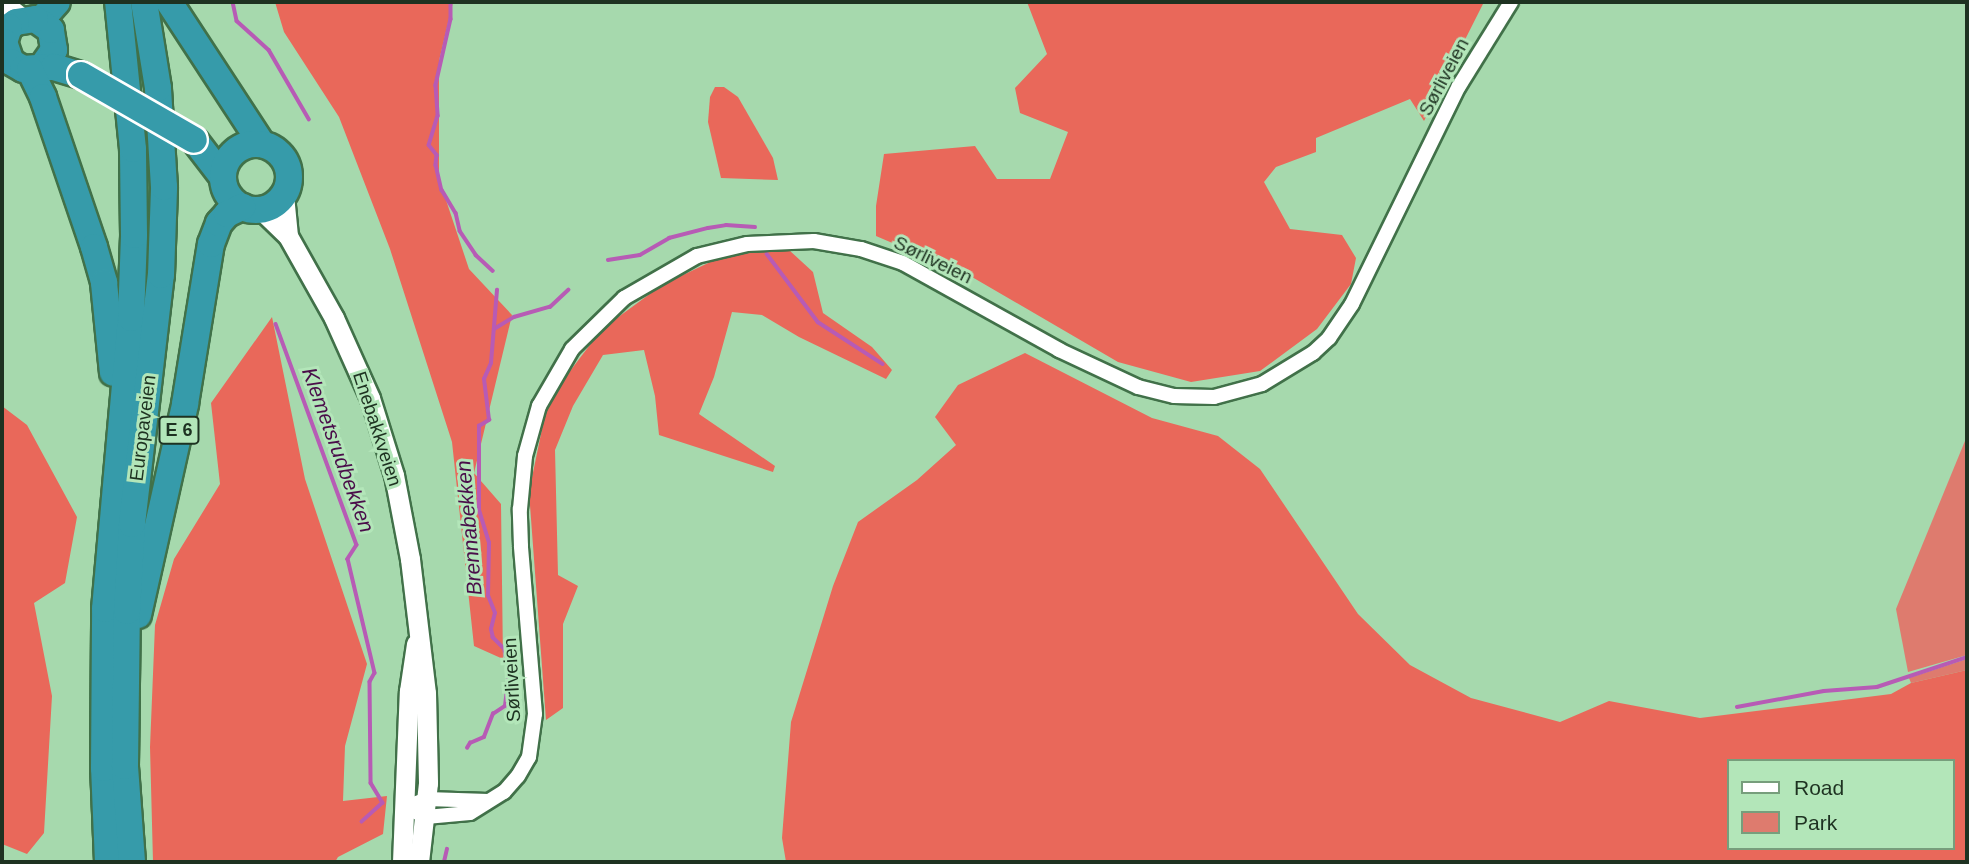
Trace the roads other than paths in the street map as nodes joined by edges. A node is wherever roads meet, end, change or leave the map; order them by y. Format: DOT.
graph roads {
  1 [pos="2,2"];
  2 [pos="118,2"];
  3 [pos="144,2"];
  4 [pos="169,2"];
  5 [pos="1511,2"];
  6 [pos="25,21"];
  7 [pos="55,43"];
  8 [pos="36,68"];
  9 [pos="79,74"];
  10 [pos="195,141"];
  11 [pos="249,147"];
  12 [pos="222,176"];
  13 [pos="284,195"];
  14 [pos="251,208"];
  15 [pos="288,236"];
  16 [pos="119,449"];
  17 [pos="417,638"];
  18 [pos="125,664"];
  19 [pos="407,807"];
  20 [pos="426,808"];
  21 [pos="120,858"];
  22 [pos="402,862"];
  23 [pos="419,862"];
  1 -- 6 [label="main road"];
  2 -- 16 [label="highway, Europaveien / E 6"];
  3 -- 18 [label="highway, Europaveien / E 6"];
  4 -- 11 [label="highway"];
  5 -- 20 [label="street, Sørliveien"];
  6 -- 7 [label="highway"];
  6 -- 8 [label="highway"];
  7 -- 8 [label="highway"];
  7 -- 9 [label="highway"];
  8 -- 9 [label="highway"];
  8 -- 16 [label="highway, E 6"];
  9 -- 10 [label="highway, bridge"];
  10 -- 11 [label="highway"];
  10 -- 12 [label="highway"];
  11 -- 12 [label="highway"];
  11 -- 13 [label="highway"];
  12 -- 14 [label="highway"];
  13 -- 14 [label="highway, E 6"];
  13 -- 15 [label="main road, Enebakkveien"];
  14 -- 15 [label="main road, Enebakkveien"];
  14 -- 18 [label="highway, E 6"];
  15 -- 17 [label="main road, Enebakkveien"];
  16 -- 21 [label="highway, Europaveien / E 6"];
  17 -- 19 [label="main road, Enebakkveien"];
  17 -- 20 [label="main road, Enebakkveien"];
  18 -- 21 [label="highway, Europaveien / E 6"];
  19 -- 20 [label="street, Sørliveien"];
  19 -- 22 [label="main road, Enebakkveien"];
  20 -- 23 [label="main road, Enebakkveien"];
}
